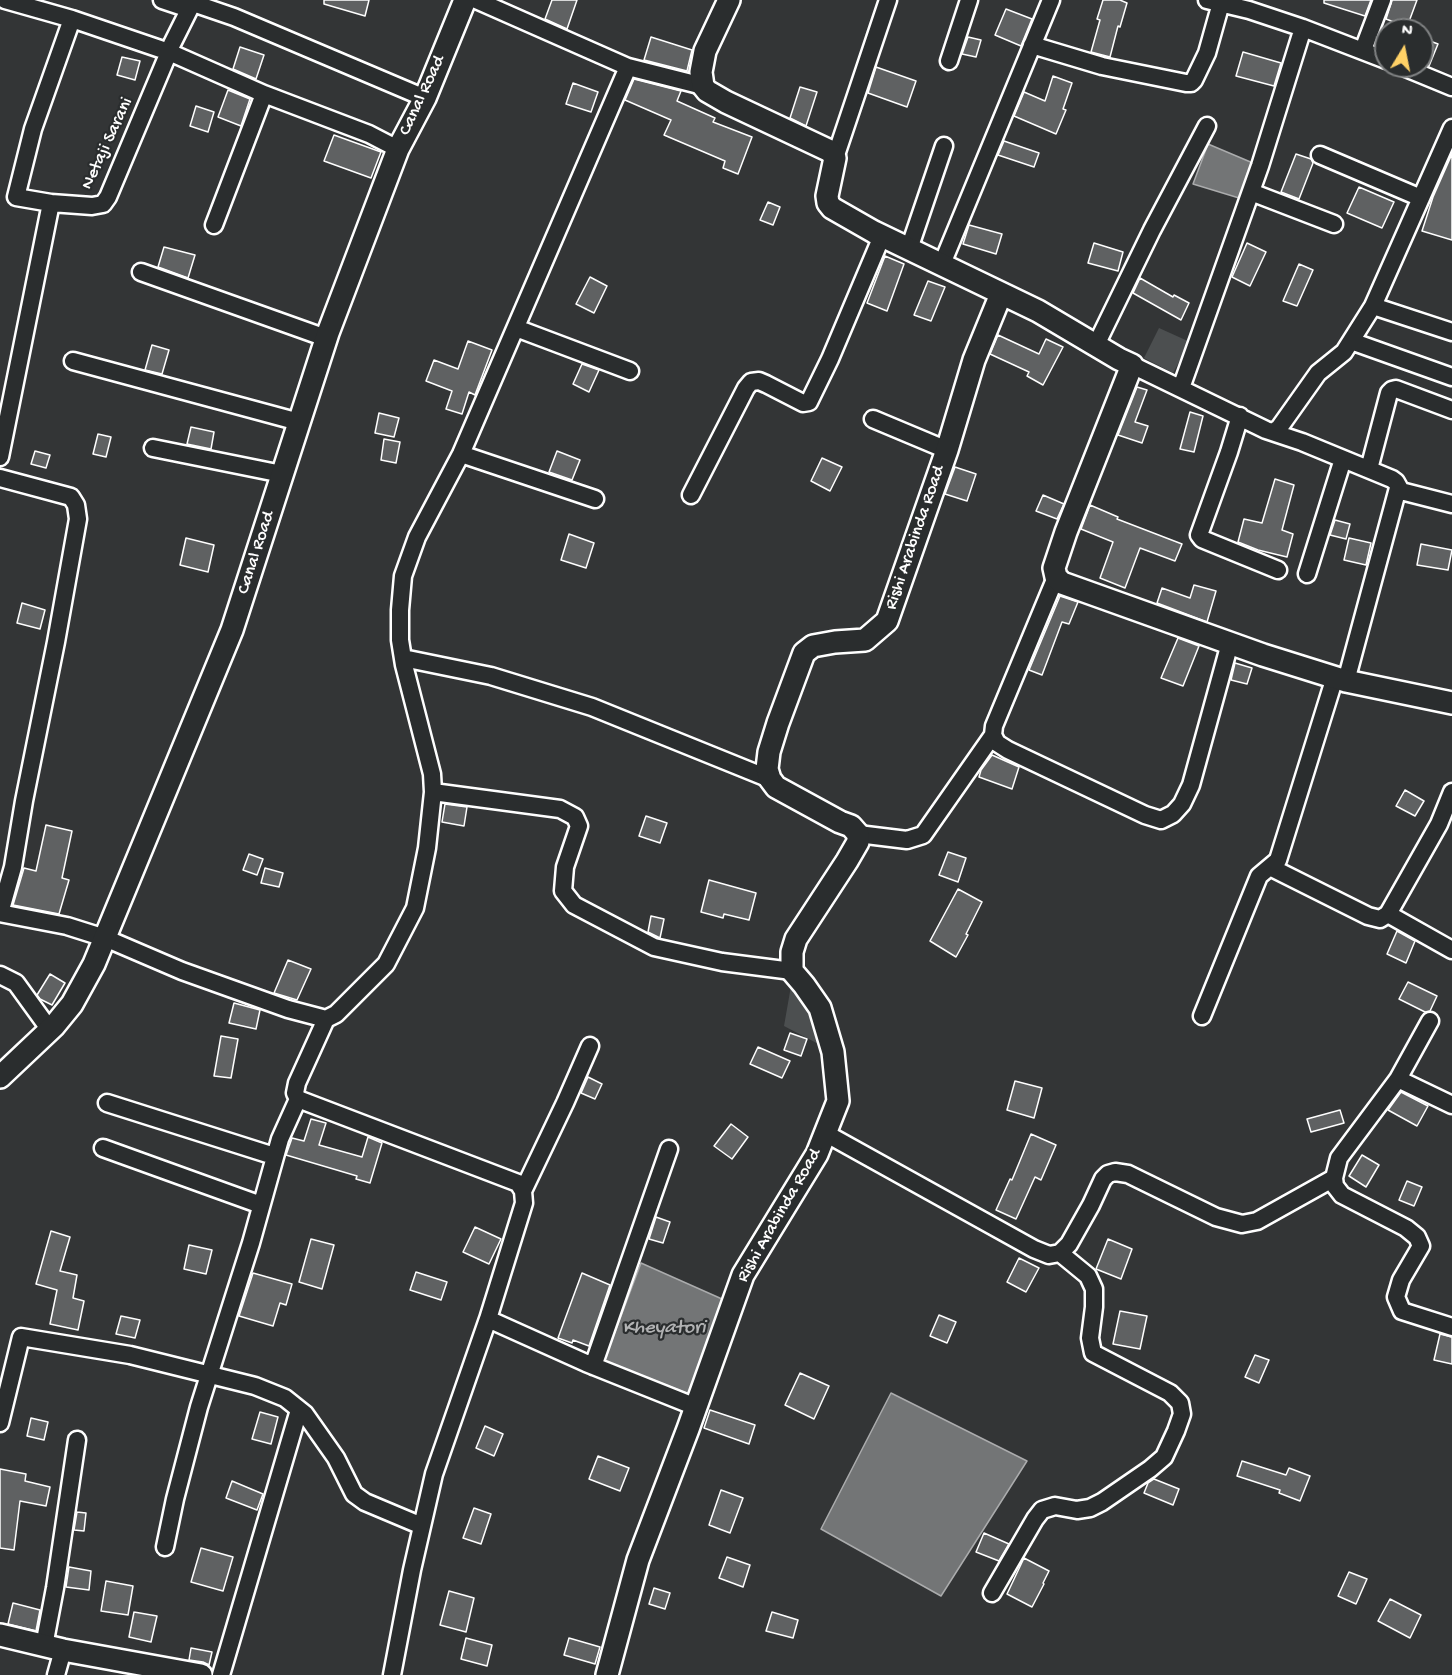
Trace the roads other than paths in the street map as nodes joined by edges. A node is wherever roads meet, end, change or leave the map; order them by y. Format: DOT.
graph roads {
  1 [pos="5,0"];
  2 [pos="162,0"];
  3 [pos="729,0"];
  4 [pos="888,0"];
  5 [pos="969,0"];
  6 [pos="1051,0"];
  7 [pos="1382,0"];
  8 [pos="475,1"];
  9 [pos="1226,3"];
  10 [pos="192,4"];
  11 [pos="72,20"];
  12 [pos="1303,28"];
  13 [pos="1032,45"];
  14 [pos="1363,50"];
  15 [pos="170,52"];
  16 [pos="1374,55"];
  17 [pos="949,61"];
  18 [pos="628,67"];
  19 [pos="1434,77"];
  20 [pos="1451,83"];
  21 [pos="703,86"];
  22 [pos="264,94"];
  23 [pos="425,98"];
  24 [pos="1207,126"];
  25 [pos="1452,128"];
  26 [pos="944,146"];
  27 [pos="398,149"];
  28 [pos="1320,155"];
  29 [pos="835,158"];
  30 [pos="1251,192"];
  31 [pos="8,194"];
  32 [pos="1421,198"];
  33 [pos="51,203"];
  34 [pos="1335,224"];
  35 [pos="214,225"];
  36 [pos="882,236"];
  37 [pos="909,249"];
  38 [pos="942,264"];
  39 [pos="141,272"];
  40 [pos="1001,294"];
  41 [pos="1373,306"];
  42 [pos="516,328"];
  43 [pos="1452,332"];
  44 [pos="326,338"];
  45 [pos="1351,341"];
  46 [pos="1095,345"];
  47 [pos="73,361"];
  48 [pos="1132,365"];
  49 [pos="630,370"];
  50 [pos="1452,376"];
  51 [pos="1181,388"];
  52 [pos="7,390"];
  53 [pos="1452,410"];
  54 [pos="1240,416"];
  55 [pos="873,419"];
  56 [pos="299,422"];
  57 [pos="1273,432"];
  58 [pos="153,448"];
  59 [pos="947,450"];
  60 [pos="461,454"];
  61 [pos="0,457"];
  62 [pos="1343,459"];
  63 [pos="1369,469"];
  64 [pos="282,474"];
  65 [pos="0,478"];
  66 [pos="1398,488"];
  67 [pos="691,495"];
  68 [pos="595,499"];
  69 [pos="1452,504"];
  70 [pos="1278,570"];
  71 [pos="1307,574"];
  72 [pos="1056,577"];
  73 [pos="1230,644"];
  74 [pos="403,658"];
  75 [pos="1341,679"];
  76 [pos="1452,703"];
  77 [pos="993,735"];
  78 [pos="770,779"];
  79 [pos="433,792"];
  80 [pos="1452,792"];
  81 [pos="1446,826"];
  82 [pos="858,834"];
  83 [pos="1270,867"];
  84 [pos="1388,915"];
  85 [pos="110,940"];
  86 [pos="1452,950"];
  87 [pos="792,971"];
  88 [pos="0,975"];
  89 [pos="1202,1016"];
  90 [pos="326,1019"];
  91 [pos="1430,1020"];
  92 [pos="50,1030"];
  93 [pos="590,1046"];
  94 [pos="0,1077"];
  95 [pos="1398,1079"];
  96 [pos="298,1099"];
  97 [pos="107,1102"];
  98 [pos="1452,1106"];
  99 [pos="825,1133"];
  100 [pos="103,1148"];
  101 [pos="669,1149"];
  102 [pos="274,1156"];
  103 [pos="1334,1178"];
  104 [pos="523,1191"];
  105 [pos="261,1205"];
  106 [pos="1060,1253"];
  107 [pos="488,1319"];
  108 [pos="1452,1328"];
  109 [pos="593,1366"];
  110 [pos="209,1375"];
  111 [pos="696,1407"];
  112 [pos="299,1410"];
  113 [pos="0,1423"];
  114 [pos="77,1440"];
  115 [pos="422,1526"];
  116 [pos="165,1547"];
  117 [pos="992,1593"];
  118 [pos="0,1635"];
  119 [pos="53,1648"];
  120 [pos="154,1671"];
  121 [pos="56,1675"];
  122 [pos="201,1675"];
  123 [pos="221,1675"];
  124 [pos="392,1675"];
  125 [pos="607,1675"];
  1 -- 11 [label="street"];
  2 -- 10 [label="street"];
  3 -- 21 [label="street"];
  4 -- 29 [label="street"];
  5 -- 17 [label="street"];
  6 -- 13 [label="street"];
  7 -- 14 [label="street"];
  8 -- 18 [label="street"];
  8 -- 23 [label="street, Canal Road"];
  9 -- 12 [label="street"];
  9 -- 13 [label="street"];
  10 -- 15 [label="street"];
  10 -- 23 [label="street"];
  11 -- 15 [label="street"];
  11 -- 31 [label="street"];
  12 -- 14 [label="street"];
  12 -- 30 [label="street"];
  13 -- 38 [label="street"];
  14 -- 16 [label="street"];
  15 -- 22 [label="street"];
  15 -- 33 [label="street, Netaji Sarani"];
  18 -- 21 [label="street"];
  18 -- 42 [label="street"];
  19 -- 20 [label="street"];
  21 -- 29 [label="street"];
  22 -- 27 [label="street"];
  22 -- 35 [label="street"];
  23 -- 27 [label="street, Canal Road"];
  24 -- 46 [label="street"];
  25 -- 32 [label="street"];
  26 -- 37 [label="street"];
  27 -- 44 [label="street, Canal Road"];
  28 -- 32 [label="street"];
  29 -- 36 [label="street"];
  30 -- 34 [label="street"];
  30 -- 51 [label="street"];
  31 -- 33 [label="street"];
  32 -- 41 [label="street"];
  33 -- 52 [label="street"];
  36 -- 37 [label="street"];
  36 -- 67 [label="street"];
  37 -- 38 [label="street"];
  38 -- 40 [label="street"];
  39 -- 44 [label="street"];
  40 -- 46 [label="street"];
  40 -- 59 [label="street, Rishi Arabinda Road"];
  41 -- 43 [label="street"];
  41 -- 45 [label="street"];
  42 -- 49 [label="street"];
  42 -- 60 [label="street"];
  44 -- 56 [label="street, Canal Road"];
  45 -- 50 [label="street"];
  45 -- 57 [label="street"];
  46 -- 48 [label="street"];
  47 -- 56 [label="street"];
  48 -- 51 [label="street"];
  48 -- 72 [label="street"];
  51 -- 54 [label="street"];
  52 -- 61 [label="street"];
  53 -- 63 [label="street"];
  54 -- 57 [label="street"];
  54 -- 70 [label="street"];
  55 -- 59 [label="street"];
  56 -- 64 [label="street, Canal Road"];
  57 -- 62 [label="street"];
  58 -- 64 [label="street"];
  59 -- 78 [label="street, Rishi Arabinda Road"];
  60 -- 68 [label="street"];
  60 -- 74 [label="street"];
  62 -- 63 [label="street"];
  62 -- 71 [label="street"];
  63 -- 66 [label="street"];
  64 -- 85 [label="street, Canal Road"];
  65 -- 85 [label="street"];
  66 -- 69 [label="street"];
  66 -- 75 [label="street"];
  72 -- 73 [label="street"];
  72 -- 77 [label="street"];
  73 -- 75 [label="street"];
  73 -- 77 [label="street"];
  74 -- 78 [label="street"];
  74 -- 79 [label="street"];
  75 -- 76 [label="street"];
  75 -- 83 [label="street"];
  77 -- 82 [label="street"];
  78 -- 82 [label="street"];
  79 -- 87 [label="street"];
  79 -- 90 [label="street"];
  80 -- 81 [label="street"];
  81 -- 84 [label="street"];
  82 -- 87 [label="street"];
  83 -- 84 [label="street"];
  83 -- 89 [label="street"];
  84 -- 86 [label="street"];
  85 -- 90 [label="street"];
  85 -- 92 [label="street, Canal Road"];
  87 -- 99 [label="street, Rishi Arabinda Road"];
  88 -- 92 [label="street"];
  90 -- 96 [label="street"];
  91 -- 95 [label="street"];
  92 -- 94 [label="street, Canal Road"];
  93 -- 104 [label="street"];
  95 -- 98 [label="street"];
  95 -- 103 [label="street"];
  96 -- 102 [label="street"];
  96 -- 104 [label="street"];
  97 -- 102 [label="street"];
  99 -- 106 [label="street"];
  99 -- 111 [label="street, Rishi Arabinda Road"];
  100 -- 105 [label="street"];
  101 -- 109 [label="street"];
  102 -- 105 [label="street"];
  103 -- 106 [label="street"];
  103 -- 108 [label="street"];
  104 -- 107 [label="street"];
  105 -- 110 [label="street"];
  106 -- 117 [label="street"];
  107 -- 109 [label="street"];
  107 -- 115 [label="street"];
  109 -- 111 [label="street"];
  110 -- 112 [label="street"];
  110 -- 113 [label="street"];
  110 -- 116 [label="street"];
  111 -- 125 [label="street, Rishi Arabinda Road"];
  112 -- 115 [label="street"];
  112 -- 123 [label="street"];
  114 -- 119 [label="street"];
  115 -- 124 [label="street"];
  118 -- 119 [label="street"];
  119 -- 120 [label="street"];
  119 -- 121 [label="street"];
  120 -- 122 [label="street"];
}
